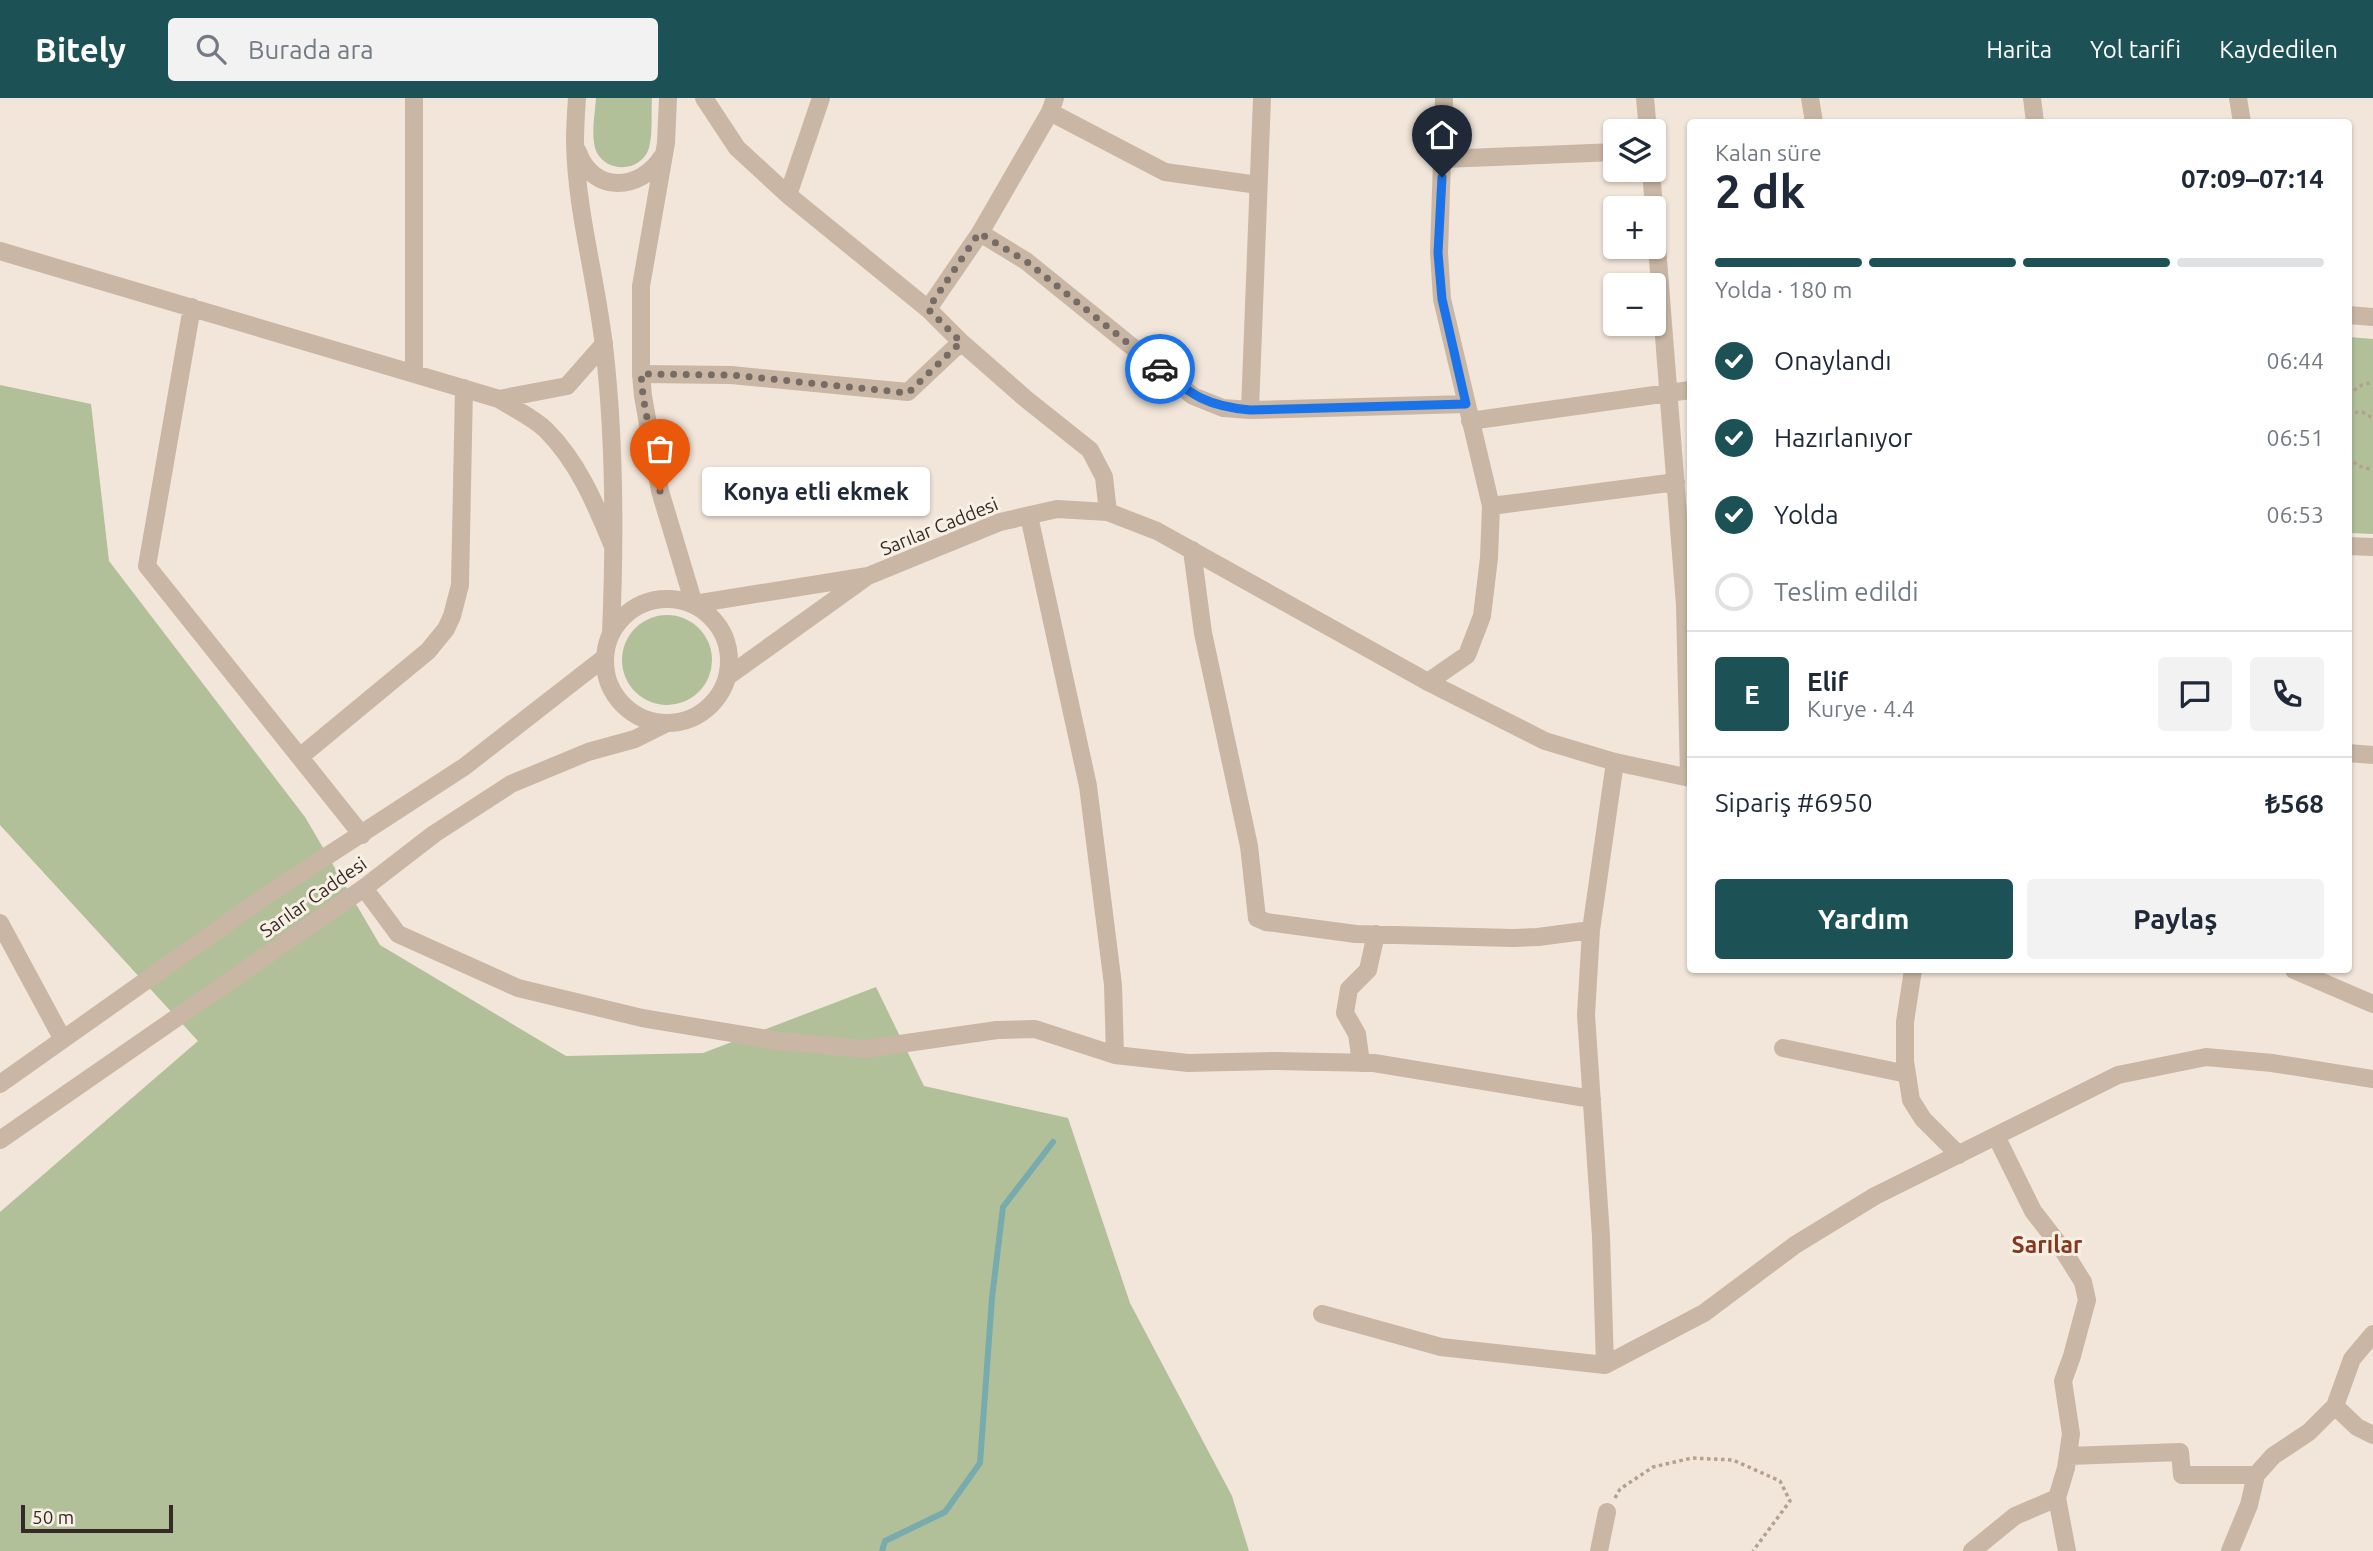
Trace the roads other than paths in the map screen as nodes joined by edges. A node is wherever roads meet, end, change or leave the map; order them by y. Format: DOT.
graph roads {
  1 [pos="414,98"];
  2 [pos="577,98"];
  3 [pos="668,98"];
  4 [pos="704,98"];
  5 [pos="821,98"];
  6 [pos="1262,98"];
  7 [pos="1444,98"];
  8 [pos="1645,98"];
  9 [pos="1810,98"];
  10 [pos="2032,98"];
  11 [pos="2238,98"];
  12 [pos="1052,105"];
  13 [pos="1647,119"];
  14 [pos="1814,119"];
  15 [pos="2035,119"];
  16 [pos="2242,119"];
  17 [pos="575,142"];
  18 [pos="666,143"];
  19 [pos="1603,152"];
  20 [pos="1443,159"];
  21 [pos="1652,182"];
  22 [pos="1258,185"];
  23 [pos="788,194"];
  24 [pos="979,233"];
  25 [pos="0,251"];
  26 [pos="192,307"];
  27 [pos="928,309"];
  28 [pos="2352,315"];
  29 [pos="2373,317"];
  30 [pos="961,342"];
  31 [pos="604,344"];
  32 [pos="414,373"];
  33 [pos="641,374"];
  34 [pos="464,388"];
  35 [pos="1687,390"];
  36 [pos="1670,391"];
  37 [pos="499,400"];
  38 [pos="1250,410"];
  39 [pos="1468,412"];
  40 [pos="1676,482"];
  41 [pos="1491,506"];
  42 [pos="1108,512"];
  43 [pos="1029,516"];
  44 [pos="612,544"];
  45 [pos="2352,546"];
  46 [pos="2373,547"];
  47 [pos="1192,550"];
  48 [pos="868,576"];
  49 [pos="1687,594"];
  50 [pos="694,604"];
  51 [pos="611,633"];
  52 [pos="604,658"];
  53 [pos="727,677"];
  54 [pos="1428,682"];
  55 [pos="667,723"];
  56 [pos="2352,753"];
  57 [pos="300,755"];
  58 [pos="2373,755"];
  59 [pos="1615,762"];
  60 [pos="1687,776"];
  61 [pos="362,835"];
  62 [pos="365,888"];
  63 [pos="0,923"];
  64 [pos="1591,930"];
  65 [pos="1376,934"];
  66 [pos="1913,973"];
  67 [pos="2301,973"];
  68 [pos="2373,1004"];
  69 [pos="62,1038"];
  70 [pos="1783,1048"];
  71 [pos="1115,1055"];
  72 [pos="1361,1063"];
  73 [pos="1907,1074"];
  74 [pos="2373,1079"];
  75 [pos="0,1084"];
  76 [pos="1592,1099"];
  77 [pos="1996,1136"];
  78 [pos="0,1140"];
  79 [pos="1959,1155"];
  80 [pos="1322,1314"];
  81 [pos="2373,1334"];
  82 [pos="1605,1366"];
  83 [pos="2335,1406"];
  84 [pos="2373,1435"];
  85 [pos="2068,1456"];
  86 [pos="2256,1475"];
  87 [pos="2057,1498"];
  88 [pos="1607,1512"];
  89 [pos="1599,1551"];
  90 [pos="1972,1551"];
  91 [pos="2067,1551"];
  92 [pos="2230,1551"];
  1 -- 32 [label="street"];
  2 -- 17 [label="street"];
  3 -- 18 [label="street"];
  4 -- 23 [label="street"];
  5 -- 23 [label="street"];
  6 -- 22 [label="street"];
  7 -- 20 [label="street"];
  8 -- 13 [label="street"];
  9 -- 14 [label="street"];
  10 -- 15 [label="street"];
  11 -- 16 [label="street"];
  12 -- 22 [label="street"];
  12 -- 24 [label="street"];
  17 -- 18 [label="street"];
  17 -- 31 [label="street"];
  18 -- 33 [label="street"];
  19 -- 20 [label="street"];
  20 -- 39 [label="street"];
  21 -- 36 [label="street"];
  22 -- 38 [label="street"];
  23 -- 27 [label="street"];
  24 -- 27 [label="street"];
  24 -- 38 [label="street"];
  25 -- 26 [label="street"];
  26 -- 32 [label="street"];
  26 -- 57 [label="street"];
  27 -- 30 [label="street"];
  28 -- 29 [label="street"];
  30 -- 33 [label="street"];
  30 -- 42 [label="street"];
  31 -- 37 [label="street"];
  31 -- 44 [label="street"];
  32 -- 34 [label="street"];
  33 -- 50 [label="street"];
  34 -- 37 [label="street"];
  34 -- 57 [label="street"];
  35 -- 36 [label="street"];
  36 -- 39 [label="street"];
  36 -- 40 [label="street"];
  37 -- 44 [label="street"];
  38 -- 39 [label="street"];
  39 -- 41 [label="street"];
  40 -- 41 [label="street"];
  40 -- 49 [label="street"];
  41 -- 54 [label="street"];
  42 -- 43 [label="street, Sarılar Caddesi"];
  42 -- 47 [label="street, Sarılar Caddesi"];
  43 -- 48 [label="street, Sarılar Caddesi"];
  43 -- 71 [label="street"];
  44 -- 51 [label="street"];
  45 -- 46 [label="street"];
  47 -- 54 [label="street, Sarılar Caddesi"];
  47 -- 65 [label="street"];
  48 -- 50 [label="street, Sarılar Caddesi"];
  48 -- 53 [label="street, Sarılar Caddesi"];
  50 -- 51 [label="street, Sarılar Caddesi"];
  50 -- 53 [label="street"];
  51 -- 52 [label="street, Sarılar Caddesi"];
  52 -- 55 [label="street"];
  52 -- 61 [label="street, Sarılar Caddesi"];
  53 -- 55 [label="street, Sarılar Caddesi"];
  54 -- 59 [label="street, Sarılar Caddesi"];
  55 -- 62 [label="street, Sarılar Caddesi"];
  56 -- 58 [label="street"];
  57 -- 61 [label="street"];
  59 -- 60 [label="street, Sarılar Caddesi"];
  59 -- 64 [label="street"];
  61 -- 69 [label="street, Sarılar Caddesi"];
  62 -- 71 [label="street"];
  62 -- 78 [label="street, Sarılar Caddesi"];
  63 -- 69 [label="street"];
  64 -- 65 [label="street"];
  64 -- 76 [label="street"];
  65 -- 72 [label="street"];
  66 -- 73 [label="street"];
  67 -- 68 [label="street"];
  69 -- 75 [label="street, Sarılar Caddesi"];
  70 -- 73 [label="street"];
  71 -- 72 [label="street"];
  72 -- 76 [label="street"];
  73 -- 79 [label="street"];
  74 -- 77 [label="street"];
  76 -- 82 [label="street"];
  77 -- 79 [label="street"];
  77 -- 85 [label="street"];
  79 -- 82 [label="street"];
  80 -- 82 [label="street"];
  81 -- 83 [label="street"];
  83 -- 84 [label="street"];
  83 -- 86 [label="street"];
  85 -- 86 [label="street"];
  85 -- 87 [label="street"];
  86 -- 92 [label="street"];
  87 -- 90 [label="street"];
  87 -- 91 [label="street"];
  88 -- 89 [label="street"];
}
